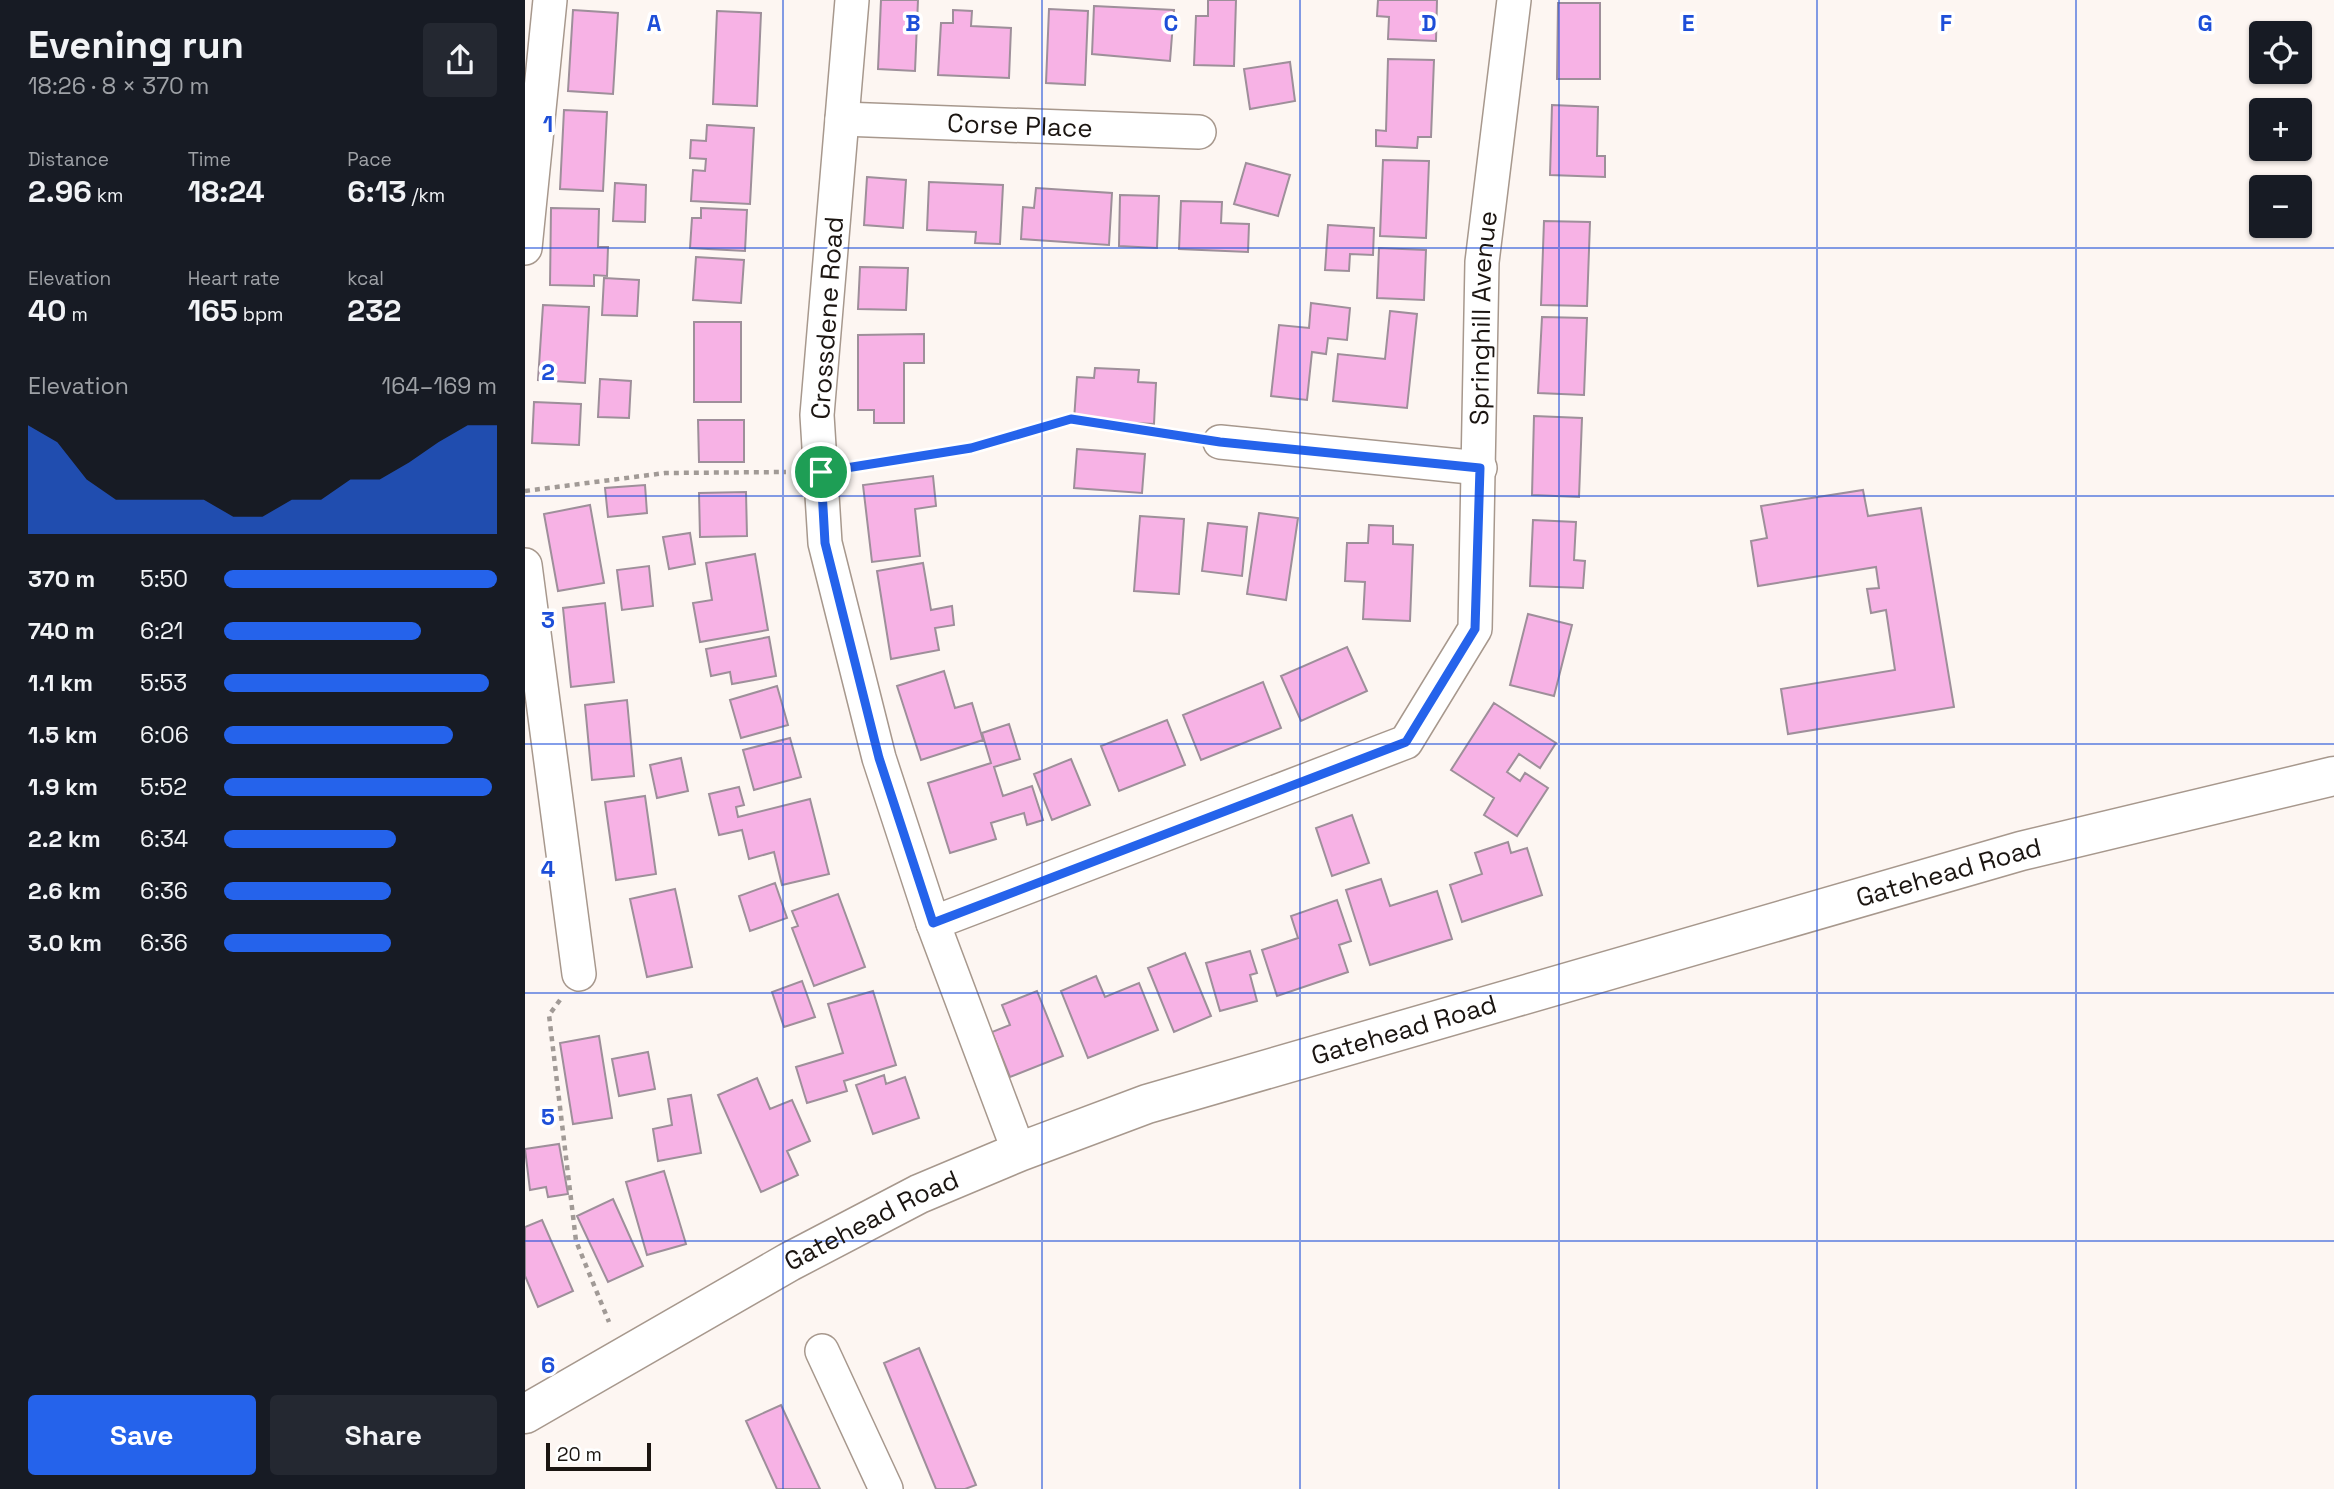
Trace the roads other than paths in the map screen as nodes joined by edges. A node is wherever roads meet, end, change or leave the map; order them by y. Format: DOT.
graph roads {
  1 [pos="550,0"];
  2 [pos="852,0"];
  3 [pos="1514,0"];
  4 [pos="842,119"];
  5 [pos="1199,132"];
  6 [pos="525,248"];
  7 [pos="1220,442"];
  8 [pos="1480,468"];
  9 [pos="525,565"];
  10 [pos="2334,776"];
  11 [pos="933,923"];
  12 [pos="579,974"];
  13 [pos="1019,1152"];
  14 [pos="822,1352"];
  15 [pos="525,1414"];
  16 [pos="886,1489"];
  1 -- 6 [label="street"];
  2 -- 4 [label="street, Crossdene Road"];
  3 -- 8 [label="street, Springhill Avenue"];
  4 -- 5 [label="street, Corse Place"];
  4 -- 11 [label="street, Crossdene Road"];
  7 -- 8 [label="street"];
  8 -- 11 [label="street, Springhill Avenue"];
  9 -- 12 [label="street"];
  10 -- 13 [label="main road, Gatehead Road"];
  11 -- 13 [label="street, Crossdene Road"];
  13 -- 15 [label="main road, Gatehead Road"];
  14 -- 16 [label="street"];
}
